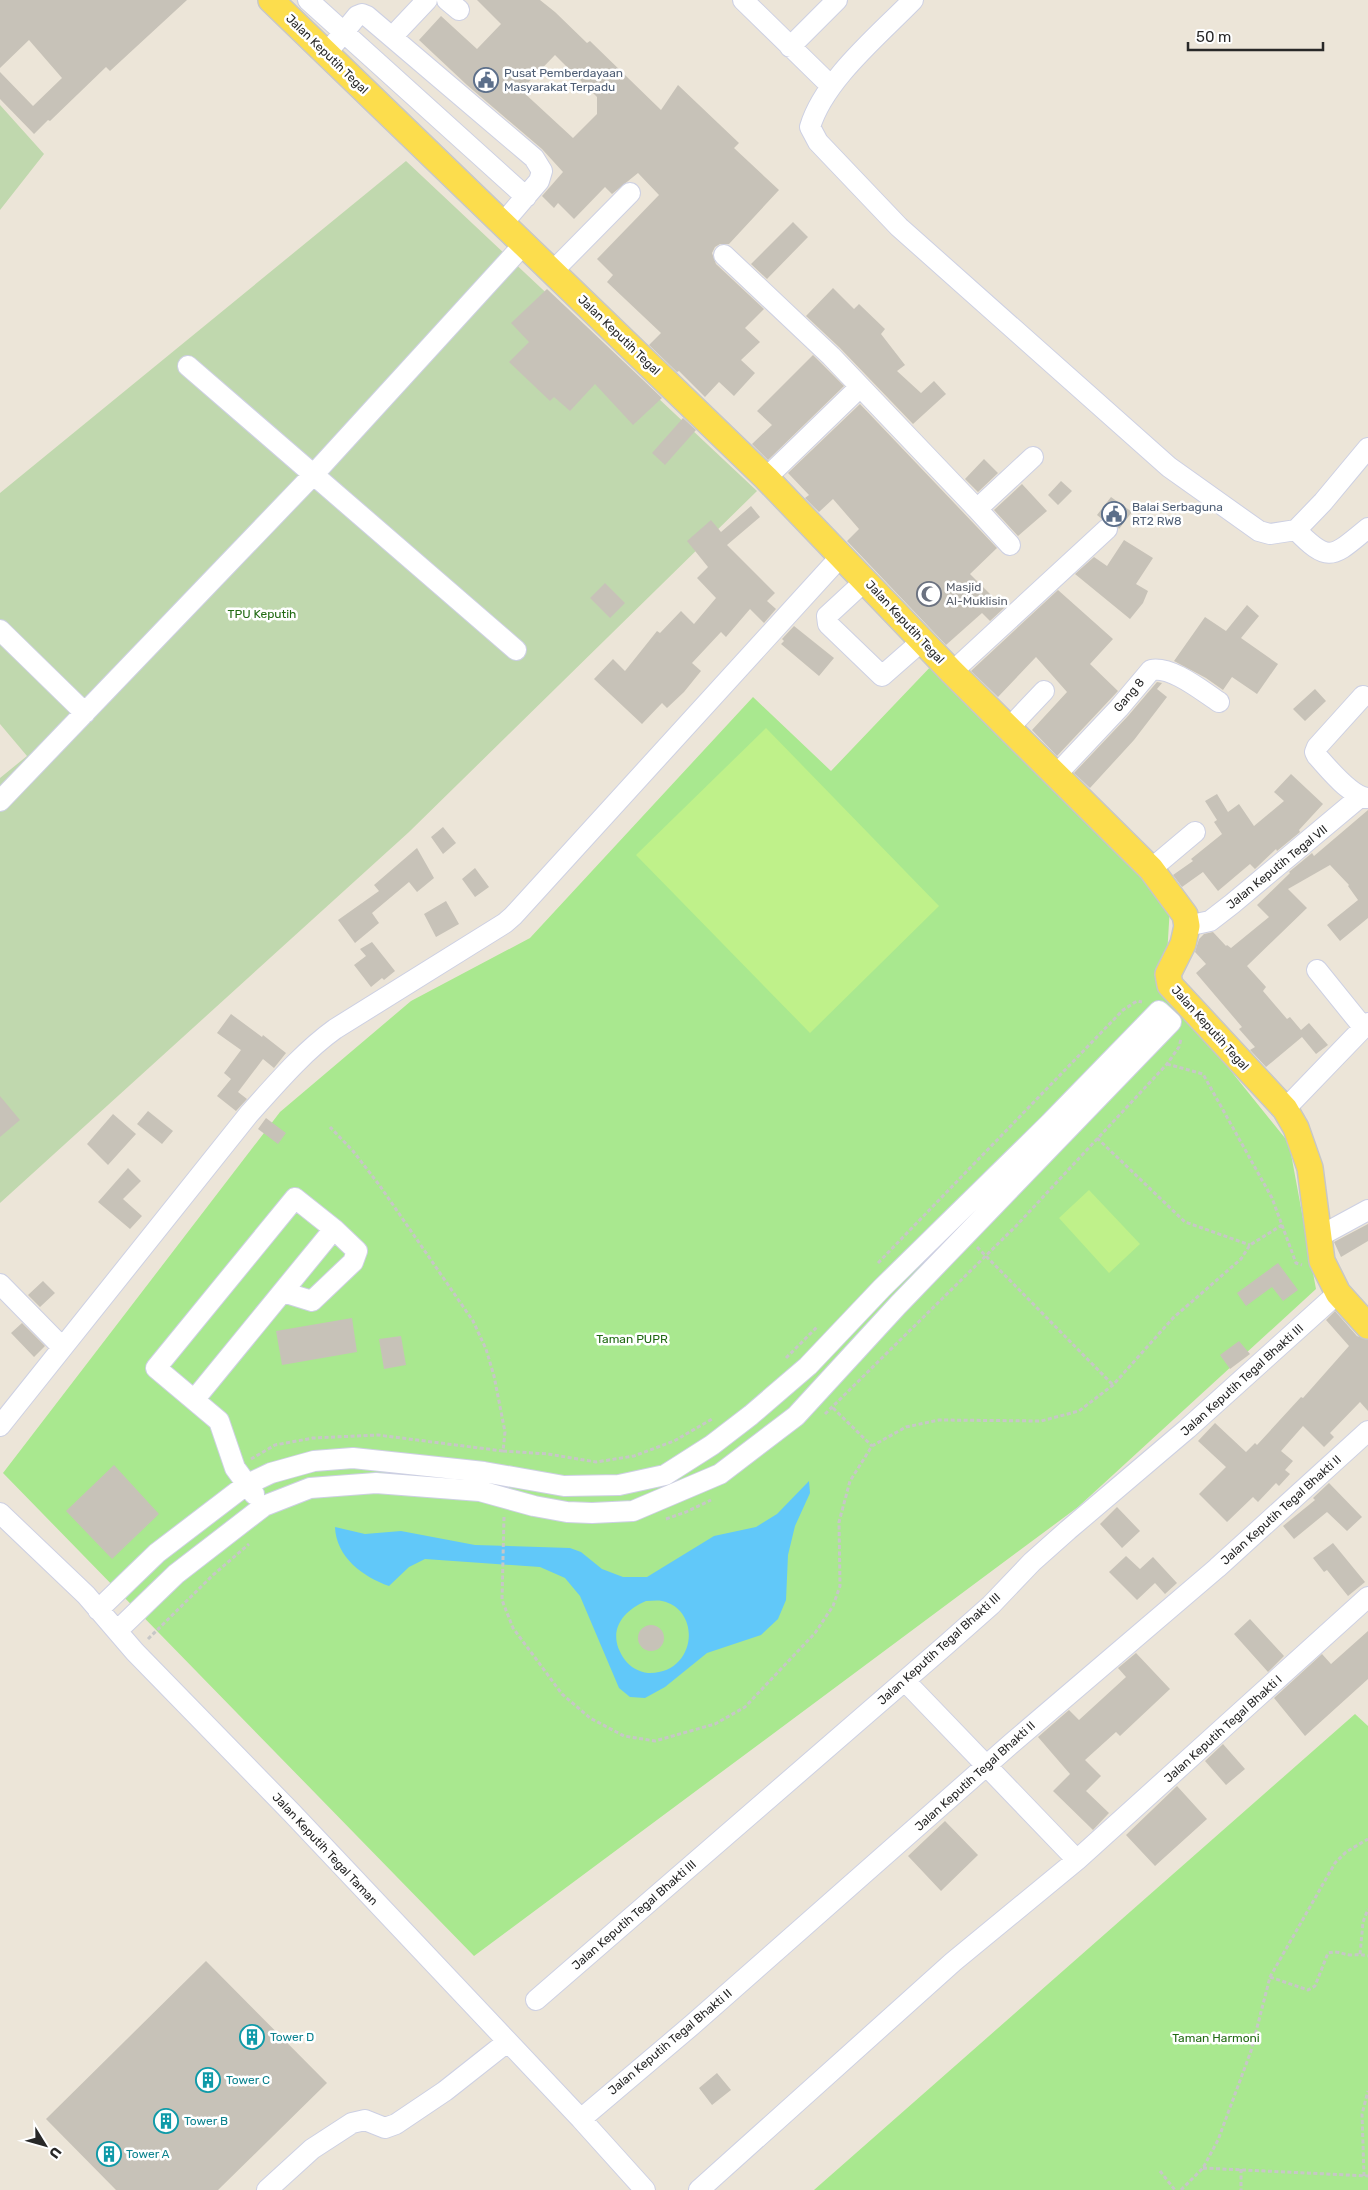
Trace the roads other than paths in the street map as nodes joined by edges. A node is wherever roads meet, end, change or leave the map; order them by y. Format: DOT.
graph roads {
  1 [pos="271,0"];
  2 [pos="308,0"];
  3 [pos="427,0"];
  4 [pos="743,0"];
  5 [pos="836,0"];
  6 [pos="913,0"];
  7 [pos="344,32"];
  8 [pos="392,37"];
  9 [pos="790,46"];
  10 [pos="326,54"];
  11 [pos="830,85"];
  12 [pos="630,193"];
  13 [pos="526,197"];
  14 [pos="503,223"];
  15 [pos="525,243"];
  16 [pos="724,255"];
  17 [pos="553,271"];
  18 [pos="188,366"];
  19 [pos="860,387"];
  20 [pos="1368,448"];
  21 [pos="1033,457"];
  22 [pos="313,475"];
  23 [pos="766,478"];
  24 [pos="977,509"];
  25 [pos="1368,528"];
  26 [pos="1107,529"];
  27 [pos="1296,530"];
  28 [pos="1010,545"];
  29 [pos="842,555"];
  30 [pos="866,580"];
  31 [pos="0,630"];
  32 [pos="923,640"];
  33 [pos="516,650"];
  34 [pos="952,672"];
  35 [pos="1044,691"];
  36 [pos="1363,696"];
  37 [pos="1219,702"];
  38 [pos="85,713"];
  39 [pos="1009,728"];
  40 [pos="1055,776"];
  41 [pos="1364,798"];
  42 [pos="0,801"];
  43 [pos="1195,832"];
  44 [pos="1151,870"];
  45 [pos="1187,926"];
  46 [pos="1317,970"];
  47 [pos="1165,1017"];
  48 [pos="1366,1025"];
  49 [pos="1285,1110"];
  50 [pos="1057,1128"];
  51 [pos="1368,1210"];
  52 [pos="334,1229"];
  53 [pos="1320,1236"];
  54 [pos="0,1284"];
  55 [pos="282,1292"];
  56 [pos="1338,1293"];
  57 [pos="1368,1326"];
  58 [pos="62,1347"];
  59 [pos="808,1366"];
  60 [pos="828,1382"];
  61 [pos="194,1400"];
  62 [pos="7,1402"];
  63 [pos="0,1426"];
  64 [pos="1368,1431"];
  65 [pos="482,1482"];
  66 [pos="246,1485"];
  67 [pos="264,1506"];
  68 [pos="0,1513"];
  69 [pos="1368,1597"];
  70 [pos="98,1610"];
  71 [pos="118,1630"];
  72 [pos="904,1681"];
  73 [pos="987,1766"];
  74 [pos="1077,1860"];
  75 [pos="536,2000"];
  76 [pos="507,2042"];
  77 [pos="581,2119"];
  78 [pos="267,2190"];
  79 [pos="645,2190"];
  80 [pos="699,2190"];
  1 -- 10 [label="main road, Jalan Keputih Tegal"];
  2 -- 7 [label="street"];
  3 -- 8 [label="street"];
  4 -- 9 [label="street"];
  5 -- 9 [label="street"];
  6 -- 11 [label="street"];
  7 -- 8 [label="street"];
  7 -- 10 [label="street"];
  7 -- 13 [label="street"];
  8 -- 13 [label="street"];
  9 -- 11 [label="street"];
  10 -- 14 [label="main road, Jalan Keputih Tegal"];
  11 -- 27 [label="street"];
  12 -- 17 [label="street"];
  13 -- 14 [label="street"];
  14 -- 15 [label="main road, Jalan Keputih Tegal"];
  15 -- 17 [label="main road, Jalan Keputih Tegal"];
  15 -- 22 [label="street"];
  16 -- 19 [label="street"];
  17 -- 23 [label="main road, Jalan Keputih Tegal"];
  18 -- 22 [label="street"];
  19 -- 23 [label="street"];
  19 -- 24 [label="street"];
  20 -- 27 [label="street"];
  21 -- 24 [label="street"];
  22 -- 33 [label="street"];
  22 -- 38 [label="street"];
  23 -- 29 [label="main road, Jalan Keputih Tegal"];
  24 -- 28 [label="street"];
  25 -- 27 [label="street"];
  26 -- 34 [label="street"];
  29 -- 30 [label="main road, Jalan Keputih Tegal"];
  29 -- 58 [label="street"];
  30 -- 32 [label="main road, Jalan Keputih Tegal"];
  30 -- 32 [label="street"];
  31 -- 38 [label="street"];
  32 -- 34 [label="main road, Jalan Keputih Tegal"];
  34 -- 39 [label="main road, Jalan Keputih Tegal"];
  35 -- 39 [label="street"];
  36 -- 41 [label="street"];
  37 -- 40 [label="street, Gang 8"];
  38 -- 42 [label="street"];
  39 -- 40 [label="main road, Jalan Keputih Tegal"];
  40 -- 44 [label="main road, Jalan Keputih Tegal"];
  41 -- 45 [label="street, Jalan Keputih Tegal VII"];
  43 -- 44 [label="street"];
  44 -- 45 [label="main road, Jalan Keputih Tegal"];
  45 -- 49 [label="main road, Jalan Keputih Tegal"];
  46 -- 48 [label="street"];
  47 -- 50 [label="street"];
  48 -- 49 [label="street"];
  49 -- 53 [label="main road, Jalan Keputih Tegal"];
  50 -- 59 [label="street"];
  50 -- 60 [label="street"];
  51 -- 53 [label="street"];
  52 -- 55 [label="street"];
  52 -- 55 [label="street"];
  52 -- 61 [label="street"];
  53 -- 56 [label="main road, Jalan Keputih Tegal"];
  54 -- 58 [label="street"];
  55 -- 61 [label="street"];
  56 -- 57 [label="main road, Jalan Keputih Tegal"];
  56 -- 72 [label="street, Jalan Keputih Tegal Bhakti III"];
  58 -- 62 [label="street"];
  59 -- 60 [label="street"];
  59 -- 65 [label="street"];
  60 -- 65 [label="street"];
  61 -- 66 [label="street"];
  62 -- 63 [label="street"];
  64 -- 73 [label="street, Jalan Keputih Tegal Bhakti II"];
  65 -- 66 [label="street"];
  65 -- 67 [label="street"];
  66 -- 67 [label="street"];
  66 -- 70 [label="street"];
  67 -- 71 [label="street"];
  68 -- 70 [label="street, Jalan Keputih Tegal Taman"];
  69 -- 74 [label="street, Jalan Keputih Tegal Bhakti I"];
  70 -- 71 [label="street, Jalan Keputih Tegal Taman"];
  71 -- 76 [label="street, Jalan Keputih Tegal Taman"];
  72 -- 73 [label="street"];
  72 -- 75 [label="street, Jalan Keputih Tegal Bhakti III"];
  73 -- 74 [label="street"];
  73 -- 77 [label="street, Jalan Keputih Tegal Bhakti II"];
  74 -- 80 [label="street, Jalan Keputih Tegal Bhakti I"];
  76 -- 77 [label="street, Jalan Keputih Tegal Taman"];
  76 -- 78 [label="street"];
  77 -- 79 [label="street, Jalan Keputih Tegal Taman"];
}
